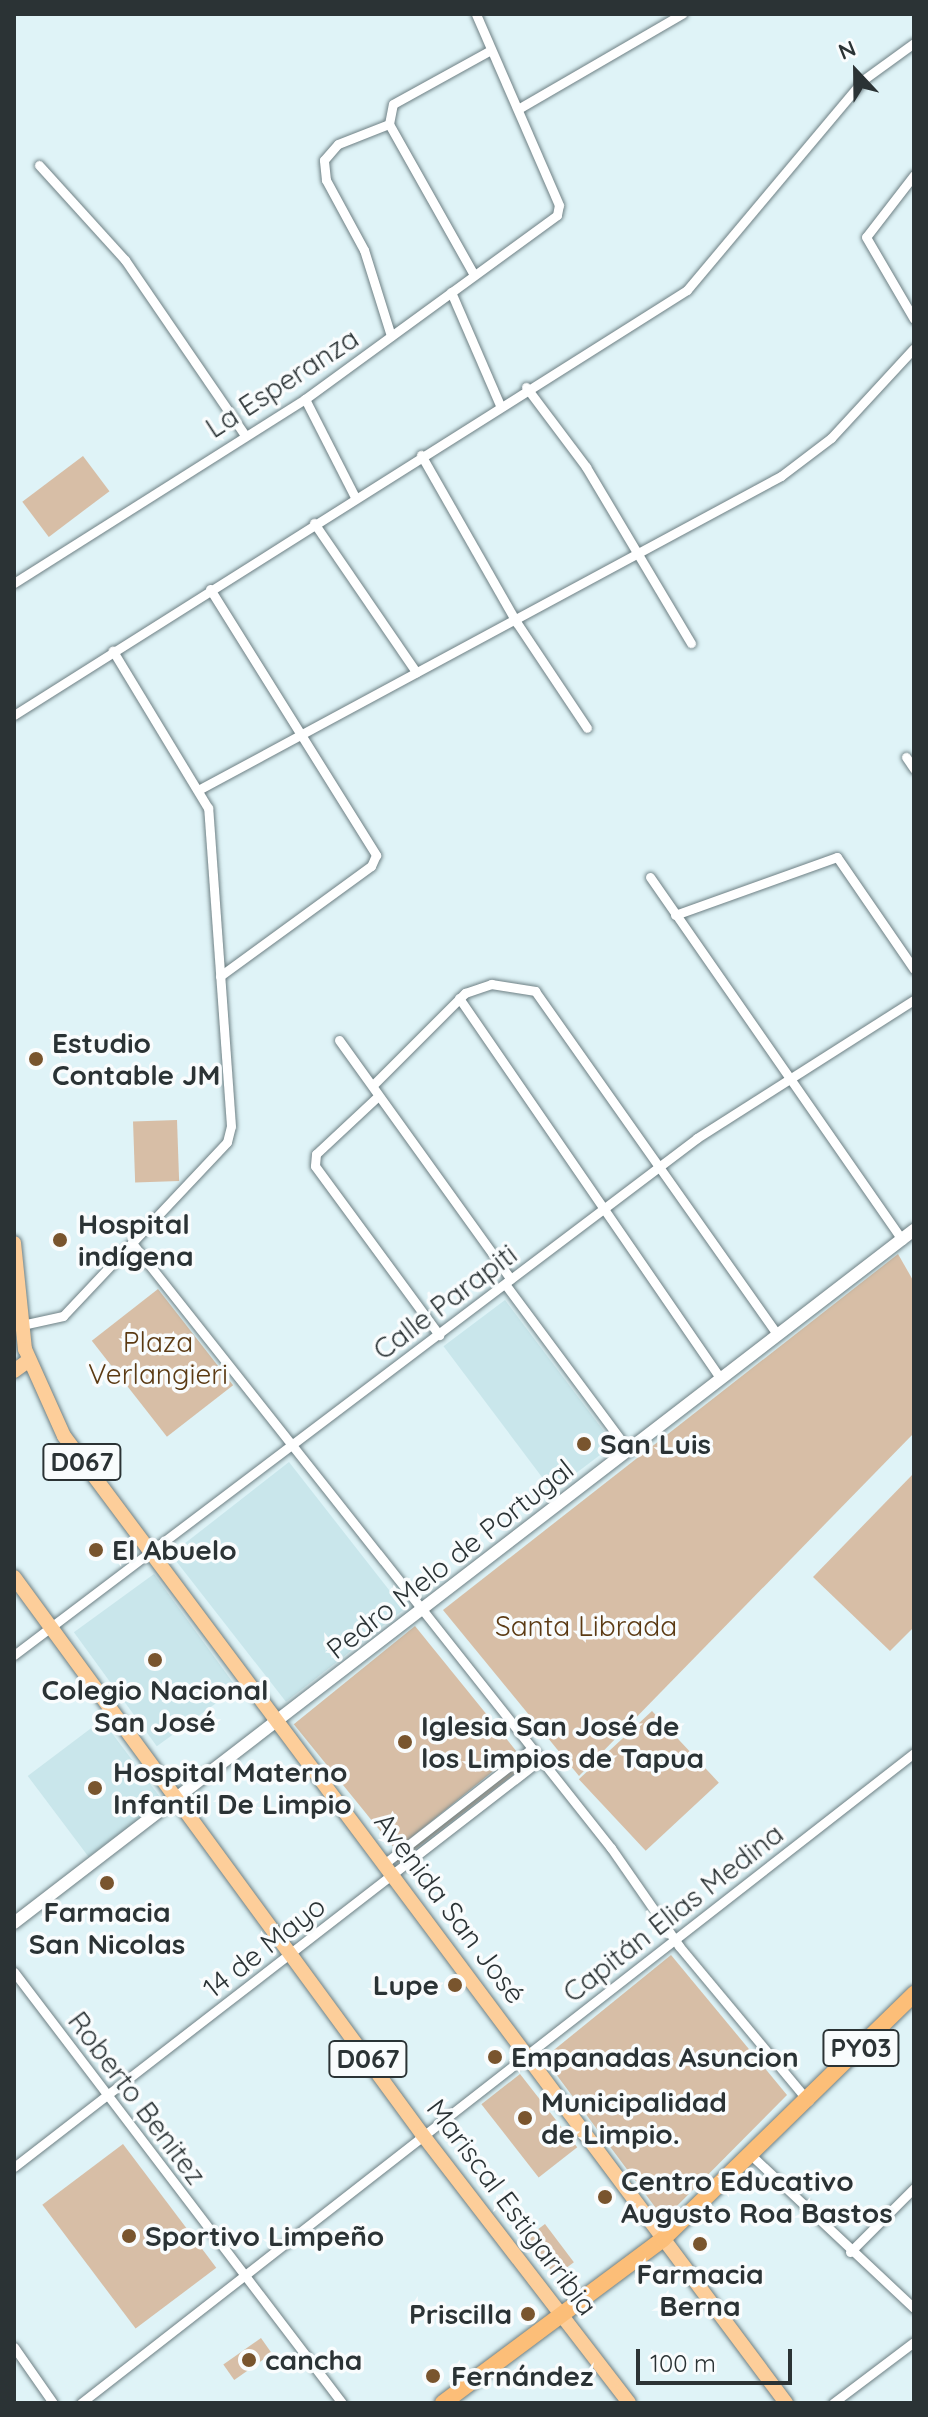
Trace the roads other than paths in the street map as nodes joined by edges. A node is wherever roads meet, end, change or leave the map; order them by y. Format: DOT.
graph roads {
  1 [pos="476,14"];
  2 [pos="682,14"];
  3 [pos="914,43"];
  4 [pos="491,50"];
  5 [pos="518,109"];
  6 [pos="389,124"];
  7 [pos="39,165"];
  8 [pos="914,175"];
  9 [pos="474,275"];
  10 [pos="451,292"];
  11 [pos="914,319"];
  12 [pos="391,336"];
  13 [pos="914,348"];
  14 [pos="526,387"];
  15 [pos="305,399"];
  16 [pos="500,405"];
  17 [pos="245,435"];
  18 [pos="421,455"];
  19 [pos="355,497"];
  20 [pos="314,523"];
  21 [pos="637,553"];
  22 [pos="14,583"];
  23 [pos="210,589"];
  24 [pos="517,623"];
  25 [pos="691,643"];
  26 [pos="113,651"];
  27 [pos="416,672"];
  28 [pos="14,715"];
  29 [pos="587,728"];
  30 [pos="303,733"];
  31 [pos="906,757"];
  32 [pos="914,769"];
  33 [pos="200,789"];
  34 [pos="650,877"];
  35 [pos="675,915"];
  36 [pos="914,969"];
  37 [pos="220,976"];
  38 [pos="459,998"];
  39 [pos="914,1000"];
  40 [pos="339,1040"];
  41 [pos="790,1080"];
  42 [pos="374,1084"];
  43 [pos="376,1098"];
  44 [pos="660,1166"];
  45 [pos="604,1209"];
  46 [pos="914,1230"];
  47 [pos="902,1240"];
  48 [pos="14,1243"];
  49 [pos="132,1243"];
  50 [pos="508,1282"];
  51 [pos="22,1325"];
  52 [pos="439,1335"];
  53 [pos="778,1335"];
  54 [pos="28,1361"];
  55 [pos="14,1371"];
  56 [pos="721,1379"];
  57 [pos="292,1446"];
  58 [pos="629,1451"];
  59 [pos="148,1555"];
  60 [pos="14,1577"];
  61 [pos="422,1611"];
  62 [pos="51,1630"];
  63 [pos="14,1655"];
  64 [pos="278,1722"];
  65 [pos="531,1749"];
  66 [pos="914,1753"];
  67 [pos="540,1760"];
  68 [pos="175,1802"];
  69 [pos="388,1870"];
  70 [pos="14,1923"];
  71 [pos="674,1940"];
  72 [pos="291,1953"];
  73 [pos="14,1972"];
  74 [pos="914,1994"];
  75 [pos="528,2055"];
  76 [pos="107,2097"];
  77 [pos="808,2101"];
  78 [pos="422,2134"];
  79 [pos="752,2156"];
  80 [pos="14,2167"];
  81 [pos="914,2188"];
  82 [pos="663,2239"];
  83 [pos="850,2252"];
  84 [pos="243,2275"];
  85 [pos="914,2308"];
  86 [pos="562,2315"];
  87 [pos="914,2342"];
  88 [pos="14,2347"];
  89 [pos="53,2403"];
  90 [pos="81,2403"];
  91 [pos="342,2403"];
  92 [pos="443,2403"];
  93 [pos="629,2403"];
  94 [pos="786,2403"];
  95 [pos="833,2403"];
  1 -- 4 [label="street"];
  2 -- 5 [label="street"];
  3 -- 14 [label="street"];
  4 -- 5 [label="street"];
  4 -- 6 [label="street"];
  5 -- 9 [label="street, La Esperanza"];
  6 -- 9 [label="street"];
  6 -- 12 [label="street"];
  7 -- 17 [label="street"];
  8 -- 11 [label="street"];
  9 -- 10 [label="street, La Esperanza"];
  10 -- 12 [label="street, La Esperanza"];
  10 -- 16 [label="street"];
  12 -- 15 [label="street, La Esperanza"];
  13 -- 21 [label="street"];
  14 -- 16 [label="street"];
  14 -- 21 [label="street"];
  15 -- 17 [label="street, La Esperanza"];
  15 -- 19 [label="street"];
  16 -- 18 [label="street"];
  17 -- 22 [label="street, La Esperanza"];
  18 -- 19 [label="street"];
  18 -- 24 [label="street"];
  19 -- 20 [label="street"];
  20 -- 23 [label="street"];
  20 -- 27 [label="street"];
  21 -- 24 [label="street"];
  21 -- 25 [label="street"];
  23 -- 26 [label="street"];
  23 -- 30 [label="street"];
  24 -- 27 [label="street"];
  24 -- 29 [label="street"];
  26 -- 28 [label="street"];
  26 -- 33 [label="street"];
  27 -- 30 [label="street"];
  30 -- 33 [label="street"];
  30 -- 37 [label="street"];
  31 -- 32 [label="street"];
  33 -- 37 [label="street"];
  34 -- 35 [label="street"];
  35 -- 36 [label="street"];
  35 -- 41 [label="street"];
  37 -- 49 [label="street"];
  38 -- 42 [label="street"];
  38 -- 44 [label="street"];
  38 -- 45 [label="street"];
  39 -- 41 [label="street, Calle Parapiti"];
  40 -- 42 [label="street"];
  41 -- 44 [label="street, Calle Parapiti"];
  41 -- 47 [label="street"];
  42 -- 43 [label="street"];
  43 -- 50 [label="street"];
  43 -- 52 [label="street"];
  44 -- 45 [label="street, Calle Parapiti"];
  44 -- 53 [label="street"];
  45 -- 50 [label="street, Calle Parapiti"];
  45 -- 56 [label="street"];
  46 -- 47 [label="street, Pedro Melo de Portugal"];
  47 -- 53 [label="street, Pedro Melo de Portugal"];
  48 -- 51 [label="main road, D067"];
  49 -- 51 [label="street"];
  49 -- 57 [label="street"];
  50 -- 52 [label="street, Calle Parapiti"];
  50 -- 58 [label="street"];
  51 -- 54 [label="main road, D067"];
  52 -- 57 [label="street, Calle Parapiti"];
  53 -- 56 [label="street, Pedro Melo de Portugal"];
  54 -- 55 [label="main road"];
  54 -- 59 [label="main road, Avenida San José / D067"];
  56 -- 58 [label="street, Pedro Melo de Portugal"];
  57 -- 59 [label="street, Calle Parapiti"];
  57 -- 61 [label="street"];
  58 -- 61 [label="street, Pedro Melo de Portugal"];
  59 -- 62 [label="street, Calle Parapiti"];
  59 -- 64 [label="main road, Avenida San José / D067"];
  60 -- 62 [label="main road, Mariscal Estigarribia / D067"];
  61 -- 64 [label="street, Pedro Melo de Portugal"];
  61 -- 65 [label="street"];
  62 -- 63 [label="street, Calle Parapiti"];
  62 -- 68 [label="main road, Mariscal Estigarribia / D067"];
  64 -- 68 [label="street, Pedro Melo de Portugal"];
  64 -- 69 [label="main road, Avenida San José / D067"];
  65 -- 67 [label="street"];
  65 -- 69 [label="street, 14 de Mayo"];
  66 -- 71 [label="street, Capitán Elias Medina"];
  67 -- 69 [label="street, 14 de Mayo"];
  67 -- 71 [label="street"];
  68 -- 70 [label="street, Pedro Melo de Portugal"];
  68 -- 72 [label="main road, Mariscal Estigarribia / D067"];
  69 -- 72 [label="street, 14 de Mayo"];
  69 -- 75 [label="main road, Avenida San José / D067"];
  71 -- 75 [label="street, Capitán Elias Medina"];
  71 -- 77 [label="street"];
  72 -- 76 [label="street, 14 de Mayo"];
  72 -- 78 [label="main road, Mariscal Estigarribia / D067"];
  73 -- 76 [label="street, Roberto Benitez"];
  74 -- 77 [label="highway, PY03"];
  75 -- 78 [label="street, Capitán Elias Medina"];
  75 -- 82 [label="main road, Avenida San José / D067"];
  76 -- 80 [label="street, 14 de Mayo"];
  76 -- 84 [label="street, Roberto Benitez"];
  77 -- 79 [label="highway, PY03"];
  78 -- 84 [label="street, Capitán Elias Medina"];
  78 -- 86 [label="main road, Mariscal Estigarribia / D067"];
  79 -- 82 [label="highway, PY03"];
  79 -- 83 [label="street"];
  81 -- 83 [label="street"];
  82 -- 86 [label="highway, PY03"];
  82 -- 94 [label="main road, Avenida San José / D067"];
  83 -- 85 [label="street"];
  84 -- 90 [label="street, Capitán Elias Medina"];
  84 -- 91 [label="street, Roberto Benitez"];
  86 -- 92 [label="highway, PY03"];
  86 -- 93 [label="main road, Mariscal Estigarribia / D067"];
  87 -- 95 [label="street"];
  88 -- 89 [label="street"];
}
